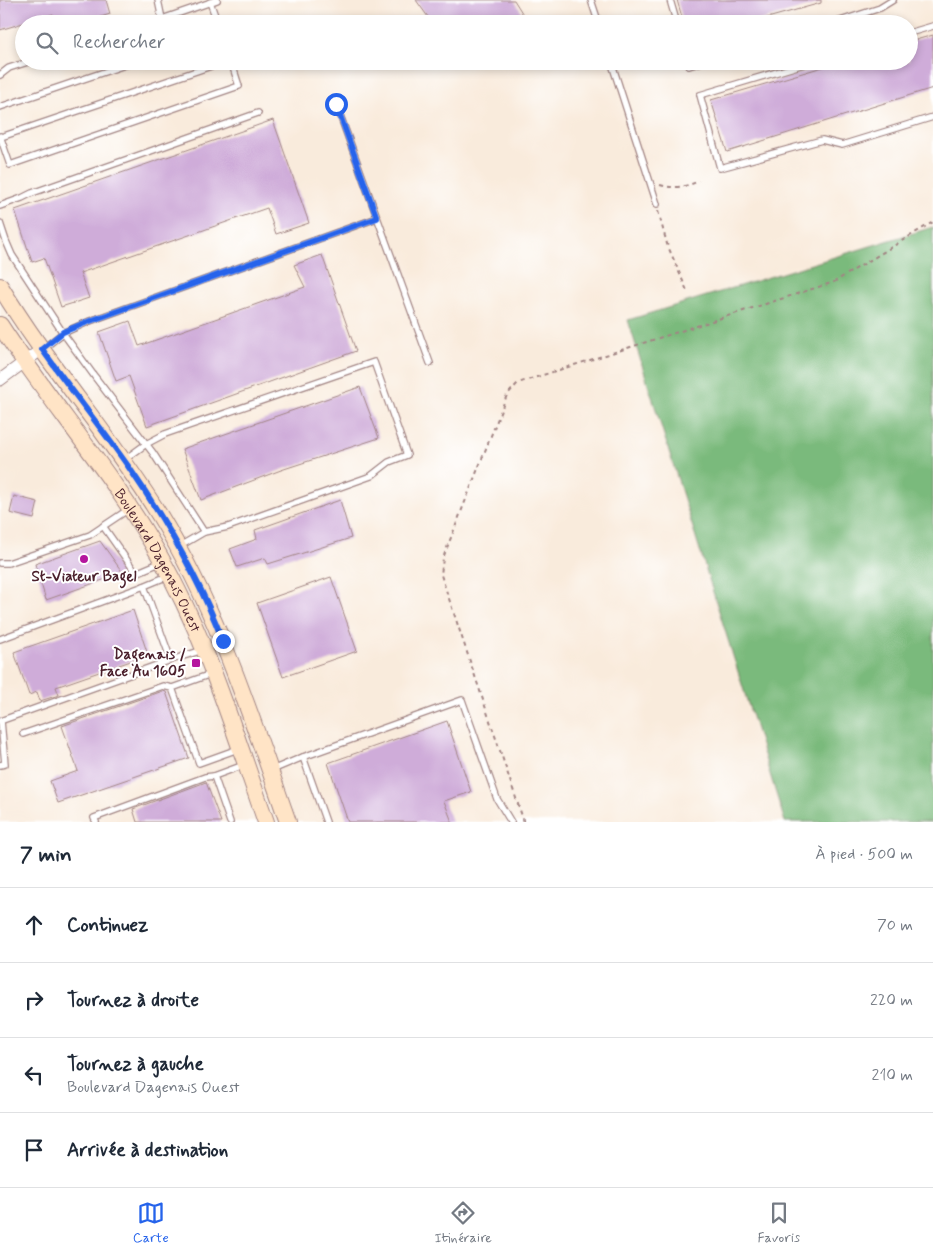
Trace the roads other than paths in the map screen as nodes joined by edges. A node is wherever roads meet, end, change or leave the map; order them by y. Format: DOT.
graph roads {
  1 [pos="158,0"];
  2 [pos="591,0"];
  3 [pos="670,0"];
  4 [pos="893,0"];
  5 [pos="214,1"];
  6 [pos="161,15"];
  7 [pos="174,15"];
  8 [pos="216,15"];
  9 [pos="596,15"];
  10 [pos="674,15"];
  11 [pos="859,15"];
  12 [pos="933,26"];
  13 [pos="918,30"];
  14 [pos="15,66"];
  15 [pos="110,70"];
  16 [pos="199,70"];
  17 [pos="234,70"];
  18 [pos="614,70"];
  19 [pos="784,70"];
  20 [pos="0,75"];
  21 [pos="336,104"];
  22 [pos="0,107"];
  23 [pos="258,113"];
  24 [pos="933,117"];
  25 [pos="0,136"];
  26 [pos="656,204"];
  27 [pos="0,206"];
  28 [pos="377,218"];
  29 [pos="0,223"];
  30 [pos="0,286"];
  31 [pos="0,325"];
  32 [pos="63,332"];
  33 [pos="42,349"];
  34 [pos="24,361"];
  35 [pos="430,363"];
  36 [pos="0,380"];
  37 [pos="146,444"];
  38 [pos="124,460"];
  39 [pos="131,508"];
  40 [pos="103,526"];
  41 [pos="204,532"];
  42 [pos="178,547"];
  43 [pos="0,563"];
  44 [pos="166,568"];
  45 [pos="144,586"];
  46 [pos="0,639"];
  47 [pos="204,649"];
  48 [pos="171,660"];
  49 [pos="214,673"];
  50 [pos="172,688"];
  51 [pos="0,721"];
  52 [pos="23,734"];
  53 [pos="240,748"];
  54 [pos="303,757"];
  55 [pos="246,764"];
  56 [pos="0,765"];
  57 [pos="270,771"];
  58 [pos="214,776"];
  59 [pos="96,822"];
  60 [pos="230,822"];
  61 [pos="266,822"];
  62 [pos="288,822"];
  63 [pos="326,822"];
  64 [pos="511,822"];
  1 -- 6 [label="lane"];
  2 -- 9 [label="lane"];
  3 -- 10 [label="lane"];
  4 -- 11 [label="lane"];
  5 -- 7 [label="lane"];
  5 -- 8 [label="lane"];
  12 -- 13 [label="lane"];
  14 -- 20 [label="lane"];
  15 -- 22 [label="lane"];
  16 -- 25 [label="lane"];
  17 -- 25 [label="lane"];
  18 -- 26 [label="lane"];
  19 -- 24 [label="lane"];
  21 -- 28 [label="lane"];
  23 -- 27 [label="lane"];
  28 -- 32 [label="lane"];
  28 -- 35 [label="lane"];
  29 -- 32 [label="lane"];
  30 -- 33 [label="main road, Boulevard Dagenais Ouest"];
  31 -- 34 [label="main road, Boulevard Dagenais Ouest"];
  32 -- 33 [label="lane"];
  32 -- 37 [label="lane"];
  33 -- 34 [label="street"];
  33 -- 38 [label="main road, Boulevard Dagenais Ouest"];
  34 -- 36 [label="street"];
  34 -- 39 [label="main road, Boulevard Dagenais Ouest"];
  37 -- 38 [label="lane"];
  37 -- 41 [label="lane"];
  37 -- 41 [label="lane"];
  38 -- 42 [label="main road, Boulevard Dagenais Ouest"];
  39 -- 40 [label="lane"];
  39 -- 44 [label="main road, Boulevard Dagenais Ouest"];
  40 -- 43 [label="lane"];
  40 -- 44 [label="lane"];
  41 -- 42 [label="lane"];
  42 -- 57 [label="main road, Boulevard Dagenais Ouest"];
  44 -- 45 [label="lane"];
  44 -- 47 [label="main road, Boulevard Dagenais Ouest"];
  45 -- 46 [label="lane"];
  45 -- 48 [label="lane"];
  47 -- 48 [label="lane"];
  47 -- 49 [label="main road, Boulevard Dagenais Ouest"];
  48 -- 51 [label="lane"];
  49 -- 50 [label="lane"];
  49 -- 53 [label="main road, Boulevard Dagenais Ouest"];
  50 -- 52 [label="lane"];
  50 -- 53 [label="lane"];
  51 -- 56 [label="lane"];
  53 -- 55 [label="main road, Boulevard Dagenais Ouest"];
  54 -- 57 [label="lane"];
  54 -- 63 [label="lane"];
  54 -- 64 [label="lane"];
  55 -- 58 [label="lane"];
  55 -- 61 [label="main road, Boulevard Dagenais Ouest"];
  57 -- 62 [label="main road, Boulevard Dagenais Ouest"];
  58 -- 59 [label="lane"];
  58 -- 60 [label="lane"];
}
